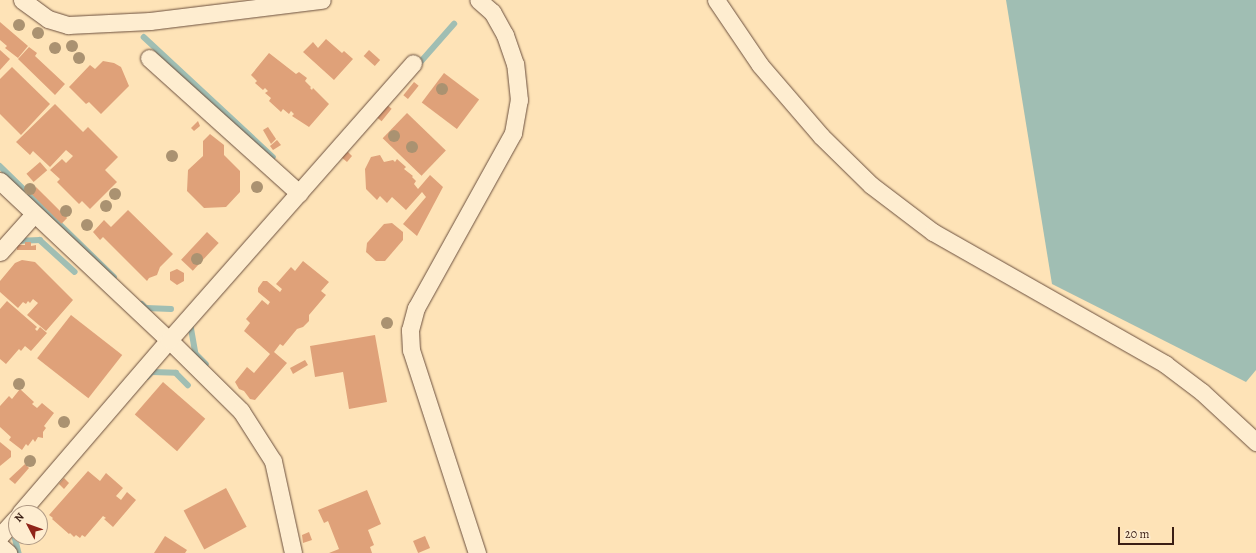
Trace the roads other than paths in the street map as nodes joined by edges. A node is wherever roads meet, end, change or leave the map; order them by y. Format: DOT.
graph roads {
  1 [pos="22,0"];
  2 [pos="322,0"];
  3 [pos="478,0"];
  4 [pos="716,0"];
  5 [pos="149,58"];
  6 [pos="412,63"];
  7 [pos="0,181"];
  8 [pos="299,193"];
  9 [pos="34,214"];
  10 [pos="0,252"];
  11 [pos="169,340"];
  12 [pos="1256,442"];
  13 [pos="27,505"];
  14 [pos="8,527"];
  15 [pos="0,536"];
  16 [pos="0,546"];
  17 [pos="8,553"];
  18 [pos="293,553"];
  19 [pos="477,553"];
  1 -- 2 [label="street"];
  3 -- 19 [label="street"];
  4 -- 12 [label="street"];
  5 -- 8 [label="street"];
  6 -- 8 [label="street"];
  7 -- 9 [label="street"];
  8 -- 11 [label="street"];
  9 -- 10 [label="street"];
  9 -- 11 [label="street"];
  11 -- 13 [label="street"];
  11 -- 18 [label="street"];
  14 -- 15 [label="street"];
  16 -- 17 [label="street"];
}
